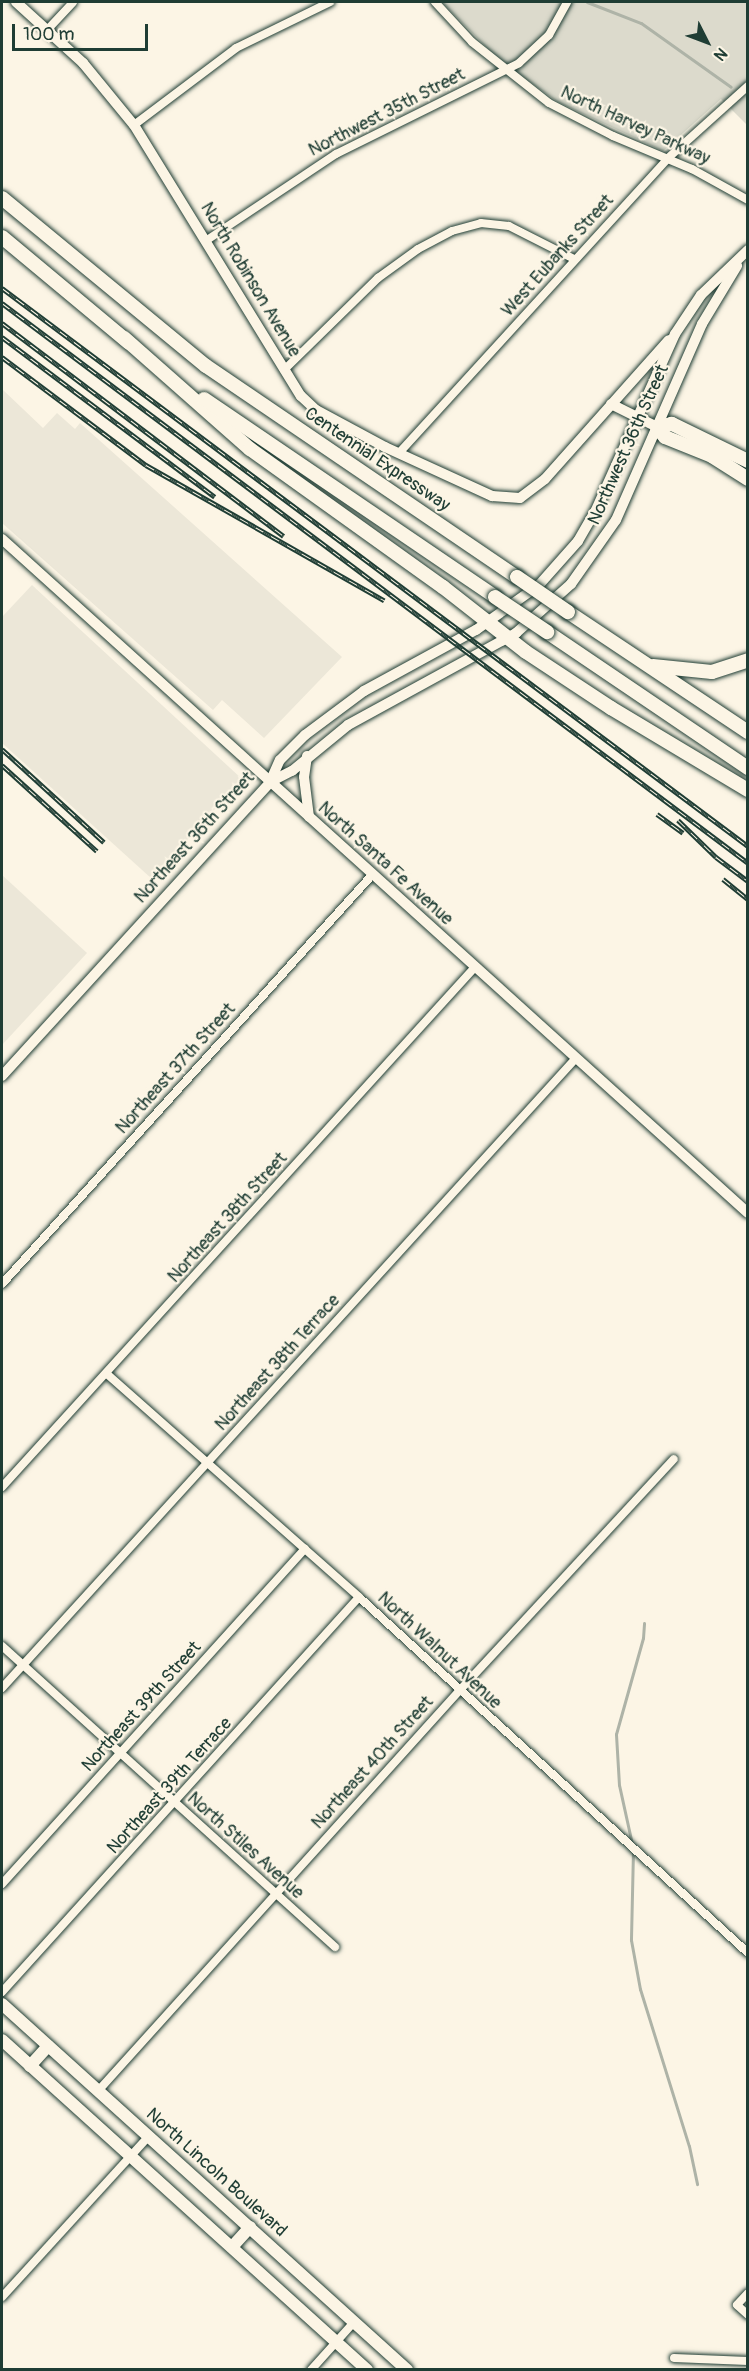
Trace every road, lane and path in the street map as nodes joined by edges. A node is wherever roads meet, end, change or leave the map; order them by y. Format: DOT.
graph roads {
  1 [pos="16,2"];
  2 [pos="73,2"];
  3 [pos="330,2"];
  4 [pos="435,2"];
  5 [pos="567,2"];
  6 [pos="49,28"];
  7 [pos="506,70"];
  8 [pos="747,86"];
  9 [pos="134,125"];
  10 [pos="668,158"];
  11 [pos="2,198"];
  12 [pos="747,200"];
  13 [pos="2,237"];
  14 [pos="207,240"];
  15 [pos="747,250"];
  16 [pos="574,259"];
  17 [pos="675,334"];
  18 [pos="124,338"];
  19 [pos="284,370"];
  20 [pos="611,404"];
  21 [pos="637,419"];
  22 [pos="657,427"];
  23 [pos="399,453"];
  24 [pos="747,461"];
  25 [pos="747,479"];
  26 [pos="513,500"];
  27 [pos="2,539"];
  28 [pos="488,622"];
  29 [pos="508,638"];
  30 [pos="747,660"];
  31 [pos="648,666"];
  32 [pos="747,732"];
  33 [pos="307,756"];
  34 [pos="747,768"];
  35 [pos="270,782"];
  36 [pos="747,790"];
  37 [pos="309,817"];
  38 [pos="373,874"];
  39 [pos="475,967"];
  40 [pos="576,1058"];
  41 [pos="2,1076"];
  42 [pos="747,1213"];
  43 [pos="2,1284"];
  44 [pos="107,1374"];
  45 [pos="674,1460"];
  46 [pos="207,1464"];
  47 [pos="2,1487"];
  48 [pos="305,1550"];
  49 [pos="359,1597"];
  50 [pos="2,1646"];
  51 [pos="23,1665"];
  52 [pos="2,1688"];
  53 [pos="459,1691"];
  54 [pos="120,1754"];
  55 [pos="175,1804"];
  56 [pos="2,1884"];
  57 [pos="275,1893"];
  58 [pos="335,1947"];
  59 [pos="747,1953"];
  60 [pos="2,1992"];
  61 [pos="2,2004"];
  62 [pos="2,2040"];
  63 [pos="48,2046"];
  64 [pos="30,2066"];
  65 [pos="98,2091"];
  66 [pos="148,2136"];
  67 [pos="130,2156"];
  68 [pos="250,2228"];
  69 [pos="232,2247"];
  70 [pos="747,2293"];
  71 [pos="2,2297"];
  72 [pos="747,2315"];
  73 [pos="354,2322"];
  74 [pos="336,2341"];
  75 [pos="674,2358"];
  76 [pos="747,2361"];
  77 [pos="311,2370"];
  78 [pos="367,2370"];
  79 [pos="407,2370"];
  1 -- 6 [label="main road, North Robinson Avenue"];
  2 -- 6 [label="street"];
  3 -- 9 [label="street"];
  4 -- 7 [label="street, North Harvey Parkway"];
  5 -- 7 [label="street, Northwest 35th Street"];
  6 -- 9 [label="main road, North Robinson Avenue"];
  7 -- 10 [label="street, North Harvey Parkway"];
  7 -- 14 [label="street, Northwest 35th Street"];
  8 -- 10 [label="street, West Eubanks Street"];
  9 -- 14 [label="main road, North Robinson Avenue"];
  10 -- 12 [label="street, North Harvey Parkway"];
  10 -- 16 [label="street, West Eubanks Street"];
  11 -- 31 [label="highway, Centennial Expressway, bridge"];
  13 -- 18 [label="highway"];
  14 -- 19 [label="main road, North Robinson Avenue"];
  15 -- 17 [label="main road, Northwest 36th Street"];
  15 -- 22 [label="main road, Northwest 36th Street"];
  16 -- 19 [label="street"];
  16 -- 23 [label="street, West Eubanks Street"];
  17 -- 20 [label="main road, Northwest 36th Street"];
  17 -- 21 [label="main road, Northwest 36th Street"];
  18 -- 28 [label="highway"];
  18 -- 34 [label="highway, bridge"];
  19 -- 23 [label="main road, North Robinson Avenue"];
  20 -- 21 [label="main road"];
  20 -- 26 [label="main road, Northwest 36th Street"];
  21 -- 22 [label="main road"];
  21 -- 28 [label="main road, Northwest 36th Street"];
  22 -- 24 [label="highway"];
  22 -- 25 [label="highway"];
  22 -- 29 [label="main road, Northwest 36th Street"];
  23 -- 26 [label="main road, North Robinson Avenue"];
  27 -- 35 [label="main road, North Santa Fe Avenue"];
  28 -- 29 [label="highway"];
  28 -- 35 [label="main road, Northeast 36th Street"];
  29 -- 33 [label="main road, Northwest 36th Street"];
  29 -- 36 [label="highway"];
  30 -- 31 [label="highway"];
  31 -- 32 [label="highway, Centennial Expressway"];
  33 -- 35 [label="main road, Northwest 36th Street"];
  33 -- 37 [label="main road"];
  35 -- 37 [label="main road, North Santa Fe Avenue"];
  35 -- 41 [label="main road, Northeast 36th Street"];
  37 -- 38 [label="main road, North Santa Fe Avenue"];
  38 -- 39 [label="main road, North Santa Fe Avenue"];
  38 -- 43 [label="street, Northeast 37th Street"];
  39 -- 40 [label="main road, North Santa Fe Avenue"];
  39 -- 44 [label="street, Northeast 38th Street"];
  40 -- 42 [label="main road, North Santa Fe Avenue"];
  40 -- 46 [label="street, Northeast 38th Terrace"];
  44 -- 46 [label="street, North Walnut Avenue"];
  44 -- 47 [label="street, Northeast 38th Street"];
  45 -- 53 [label="street, Northeast 40th Street"];
  46 -- 48 [label="street, North Walnut Avenue"];
  46 -- 51 [label="street, Northeast 38th Terrace"];
  48 -- 49 [label="street, North Walnut Avenue"];
  48 -- 54 [label="street, Northeast 39th Street"];
  49 -- 53 [label="street, North Walnut Avenue"];
  49 -- 55 [label="street, Northeast 39th Terrace"];
  50 -- 51 [label="street, North Stiles Avenue"];
  51 -- 52 [label="street, Northeast 38th Terrace"];
  51 -- 54 [label="street, North Stiles Avenue"];
  53 -- 57 [label="street, Northeast 40th Street"];
  53 -- 59 [label="street, North Walnut Avenue"];
  54 -- 55 [label="street, North Stiles Avenue"];
  54 -- 56 [label="street, Northeast 39th Street"];
  55 -- 57 [label="street, North Stiles Avenue"];
  55 -- 60 [label="street, Northeast 39th Terrace"];
  57 -- 58 [label="street, North Stiles Avenue"];
  57 -- 65 [label="street, Northeast 40th Street"];
  61 -- 63 [label="main road, North Lincoln Boulevard"];
  62 -- 64 [label="main road"];
  63 -- 64 [label="main road"];
  63 -- 65 [label="main road, North Lincoln Boulevard"];
  64 -- 67 [label="main road"];
  65 -- 66 [label="main road, North Lincoln Boulevard"];
  66 -- 67 [label="street"];
  66 -- 68 [label="main road, North Lincoln Boulevard"];
  67 -- 69 [label="main road"];
  67 -- 71 [label="street"];
  68 -- 69 [label="main road"];
  68 -- 73 [label="main road, North Lincoln Boulevard"];
  69 -- 74 [label="main road"];
  70 -- 72 [label="street"];
  73 -- 74 [label="street"];
  73 -- 79 [label="main road, North Lincoln Boulevard"];
  74 -- 77 [label="street"];
  74 -- 78 [label="main road"];
  75 -- 76 [label="street"];
}
